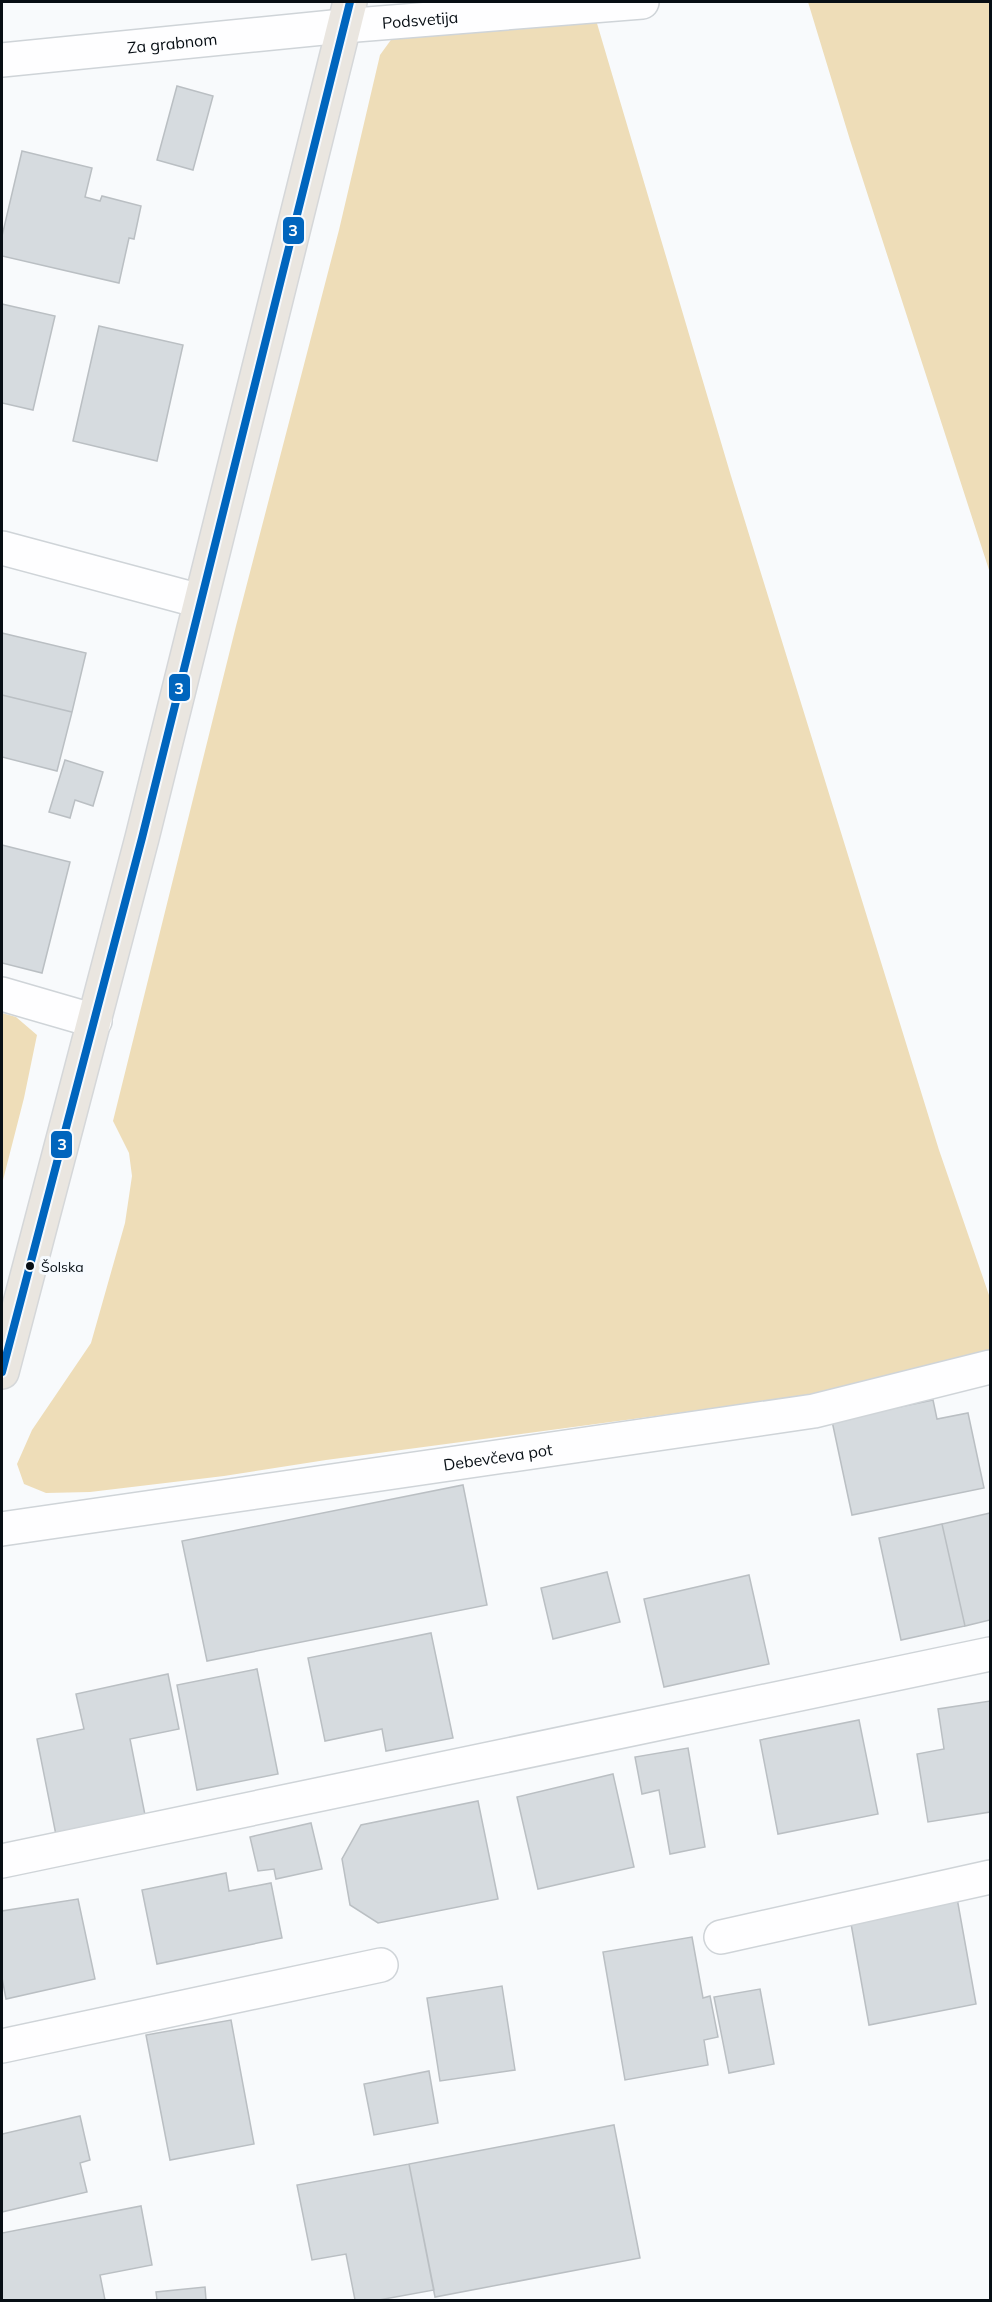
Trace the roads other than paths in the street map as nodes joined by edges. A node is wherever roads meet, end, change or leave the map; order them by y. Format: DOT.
graph roads {
  1 [pos="642,2"];
  2 [pos="346,14"];
  3 [pos="2,60"];
  4 [pos="2,548"];
  5 [pos="200,601"];
  6 [pos="2,994"];
  7 [pos="95,1021"];
  8 [pos="5,1340"];
  9 [pos="990,1367"];
  10 [pos="2,1372"];
  11 [pos="2,1528"];
  12 [pos="990,1654"];
  13 [pos="2,1862"];
  14 [pos="990,1877"];
  15 [pos="721,1937"];
  16 [pos="381,1965"];
  17 [pos="2,2046"];
  1 -- 2 [label="street, Podsvetija"];
  2 -- 3 [label="street, Za grabnom"];
  2 -- 5 [label="main road"];
  4 -- 5 [label="street"];
  5 -- 7 [label="main road"];
  6 -- 7 [label="street"];
  7 -- 8 [label="main road"];
  8 -- 10 [label="main road"];
  9 -- 11 [label="street, Debevčeva pot"];
  12 -- 13 [label="street"];
  14 -- 15 [label="street"];
  16 -- 17 [label="street"];
}
